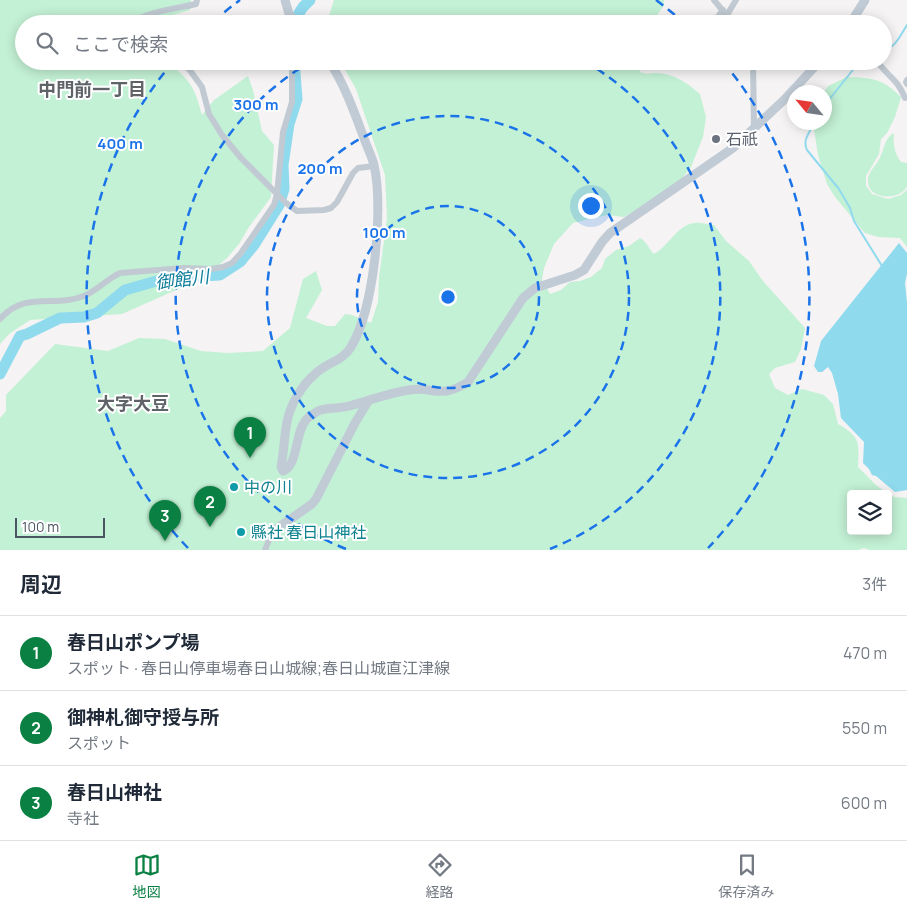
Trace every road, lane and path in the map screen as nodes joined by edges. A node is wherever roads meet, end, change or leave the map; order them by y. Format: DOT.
graph roads {
  1 [pos="197,0"];
  2 [pos="285,0"];
  3 [pos="714,0"];
  4 [pos="736,0"];
  5 [pos="865,0"];
  6 [pos="725,12"];
  7 [pos="154,15"];
  8 [pos="291,15"];
  9 [pos="722,15"];
  10 [pos="727,15"];
  11 [pos="856,15"];
  12 [pos="190,70"];
  13 [pos="292,70"];
  14 [pos="334,70"];
  15 [pos="754,70"];
  16 [pos="812,70"];
  17 [pos="883,70"];
  18 [pos="907,80"];
  19 [pos="907,84"];
  20 [pos="905,98"];
  21 [pos="754,129"];
  22 [pos="374,166"];
  23 [pos="277,194"];
  24 [pos="0,319"];
  25 [pos="370,400"];
  26 [pos="272,532"];
  27 [pos="265,550"];
  1 -- 7 [label="street"];
  2 -- 8 [label="street"];
  3 -- 6 [label="street"];
  4 -- 6 [label="street"];
  5 -- 11 [label="street"];
  6 -- 9 [label="street"];
  6 -- 10 [label="street"];
  12 -- 23 [label="street"];
  13 -- 23 [label="street"];
  14 -- 22 [label="street"];
  15 -- 21 [label="street"];
  16 -- 21 [label="street"];
  17 -- 20 [label="street"];
  18 -- 19 [label="street"];
  21 -- 25 [label="street"];
  22 -- 23 [label="street"];
  22 -- 25 [label="street"];
  23 -- 24 [label="street"];
  25 -- 26 [label="street"];
  26 -- 27 [label="street"];
}
